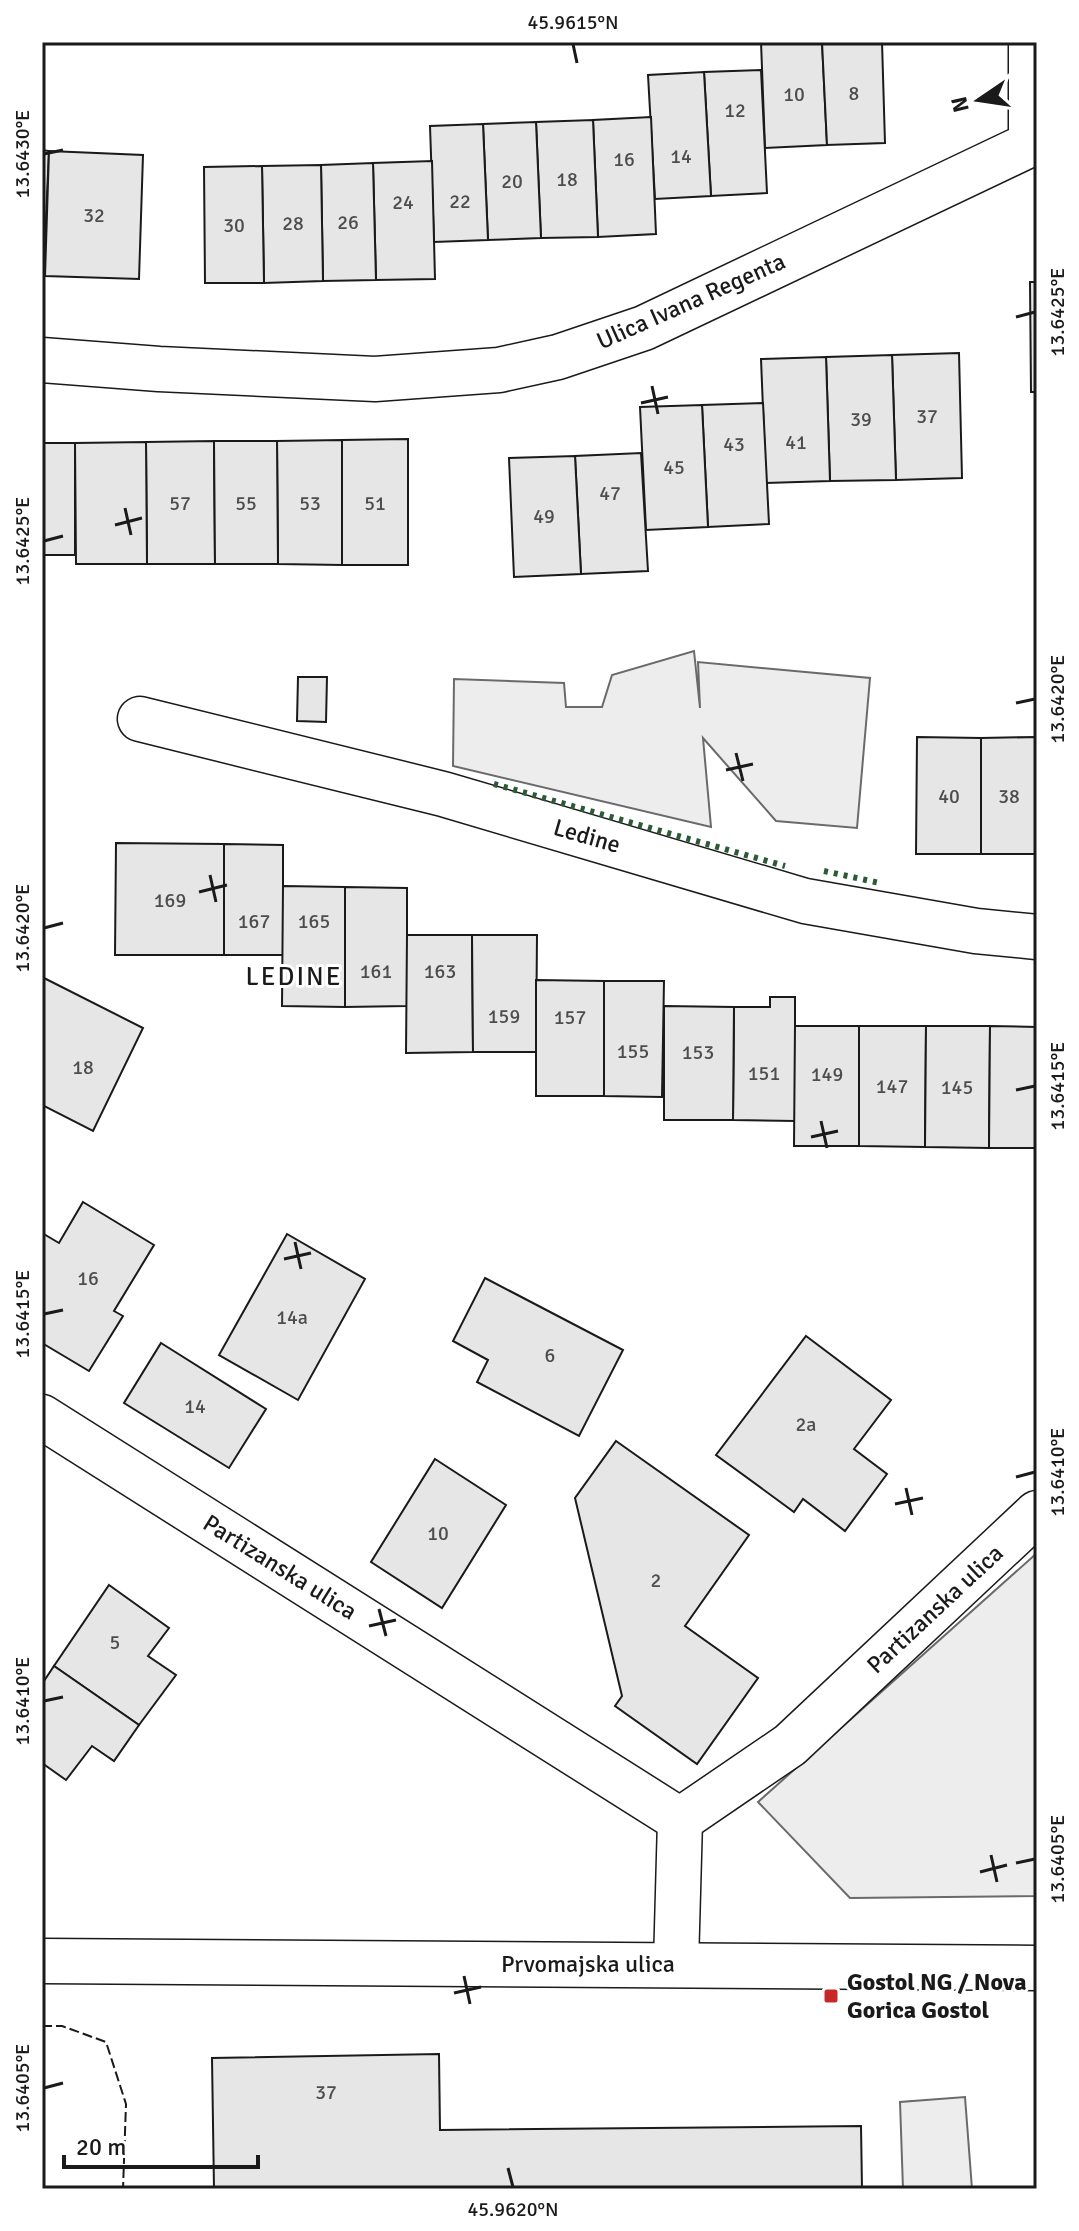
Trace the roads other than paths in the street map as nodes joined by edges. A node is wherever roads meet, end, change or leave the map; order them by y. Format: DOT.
graph roads {
  1 [pos="1031,42"];
  2 [pos="1034,145"];
  3 [pos="42,360"];
  4 [pos="140,719"];
  5 [pos="1037,937"];
  6 [pos="42,1417"];
  7 [pos="1037,1513"];
  8 [pos="680,1820"];
  9 [pos="42,1961"];
  10 [pos="676,1964"];
  11 [pos="1037,1968"];
  1 -- 2 [label="street, Ulica Ivana Regenta"];
  2 -- 3 [label="street, Ulica Ivana Regenta"];
  4 -- 5 [label="street, Ledine"];
  6 -- 8 [label="street, Partizanska ulica"];
  7 -- 8 [label="street, Partizanska ulica"];
  8 -- 10 [label="street"];
  9 -- 10 [label="street, Prvomajska ulica"];
  10 -- 11 [label="street, Prvomajska ulica"];
}
